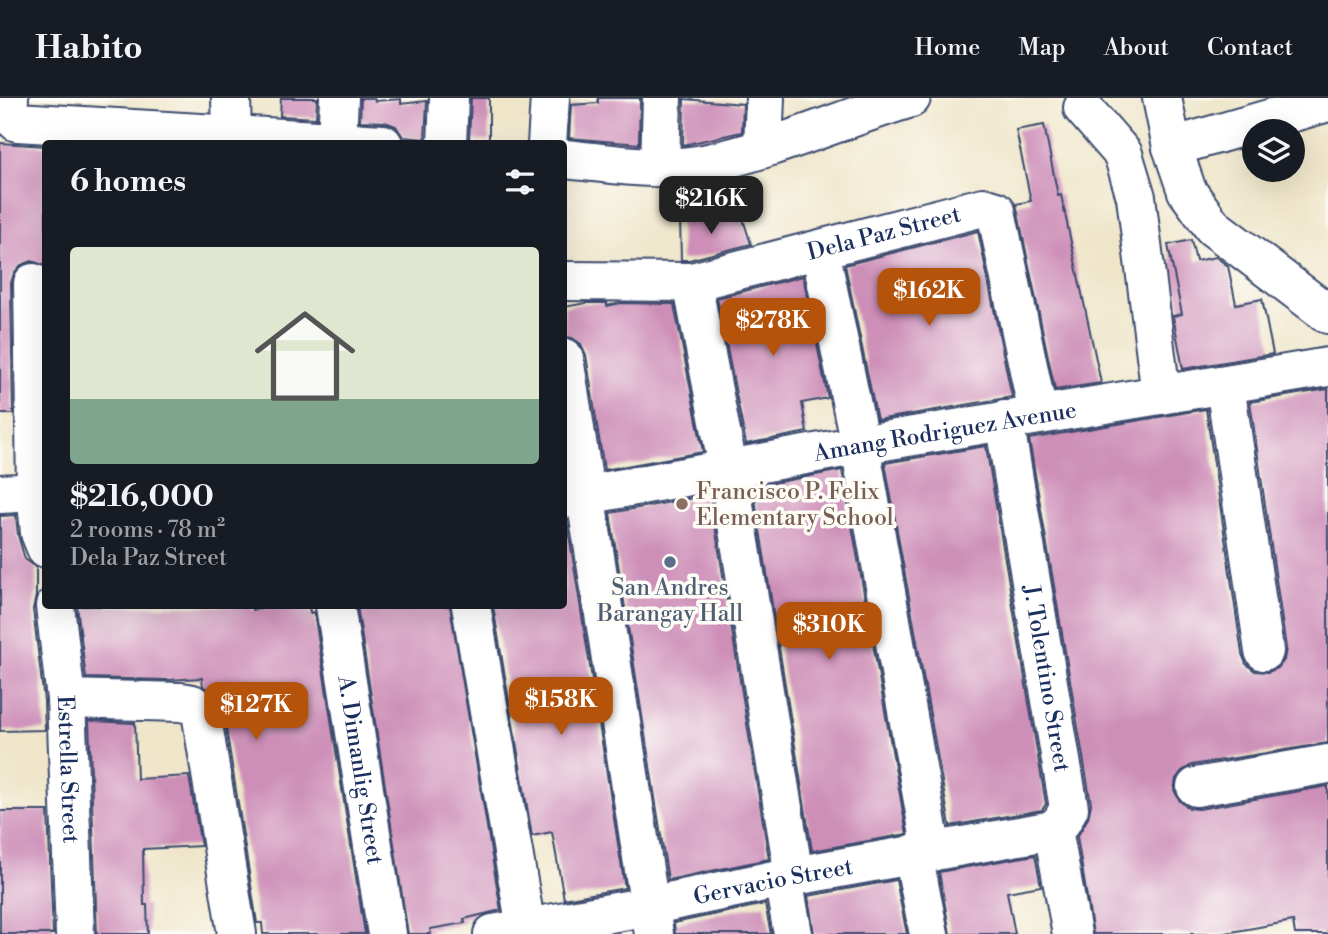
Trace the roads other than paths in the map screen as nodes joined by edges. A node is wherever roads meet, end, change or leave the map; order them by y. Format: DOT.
graph roads {
  1 [pos="9,98"];
  2 [pos="339,98"];
  3 [pos="449,98"];
  4 [pos="550,98"];
  5 [pos="662,98"];
  6 [pos="765,98"];
  7 [pos="911,98"];
  8 [pos="1162,98"];
  9 [pos="1328,102"];
  10 [pos="868,104"];
  11 [pos="1083,108"];
  12 [pos="1244,112"];
  13 [pos="130,113"];
  14 [pos="231,116"];
  15 [pos="337,140"];
  16 [pos="447,140"];
  17 [pos="547,140"];
  18 [pos="1172,147"];
  19 [pos="763,148"];
  20 [pos="567,159"];
  21 [pos="660,166"];
  22 [pos="996,211"];
  23 [pos="820,250"];
  24 [pos="567,281"];
  25 [pos="691,282"];
  26 [pos="26,283"];
  27 [pos="1328,314"];
  28 [pos="1328,367"];
  29 [pos="1225,385"];
  30 [pos="1161,395"];
  31 [pos="567,399"];
  32 [pos="1021,417"];
  33 [pos="860,444"];
  34 [pos="728,468"];
  35 [pos="18,493"];
  36 [pos="574,496"];
  37 [pos="42,538"];
  38 [pos="55,609"];
  39 [pos="335,609"];
  40 [pos="471,609"];
  41 [pos="1264,652"];
  42 [pos="66,699"];
  43 [pos="1328,764"];
  44 [pos="1196,787"];
  45 [pos="1053,830"];
  46 [pos="922,853"];
  47 [pos="788,877"];
  48 [pos="652,920"];
  49 [pos="510,931"];
  50 [pos="75,934"];
  51 [pos="237,934"];
  52 [pos="387,934"];
  53 [pos="793,934"];
  54 [pos="929,934"];
  55 [pos="1073,934"];
  1 -- 13 [label="street"];
  2 -- 15 [label="street"];
  3 -- 16 [label="street"];
  4 -- 17 [label="street"];
  5 -- 21 [label="street"];
  6 -- 19 [label="street"];
  7 -- 10 [label="street"];
  8 -- 18 [label="street"];
  9 -- 12 [label="street"];
  10 -- 19 [label="street"];
  11 -- 30 [label="street"];
  12 -- 18 [label="street"];
  13 -- 14 [label="street"];
  14 -- 15 [label="street"];
  18 -- 27 [label="street"];
  19 -- 21 [label="street"];
  20 -- 21 [label="street"];
  22 -- 23 [label="street, Dela Paz Street"];
  22 -- 32 [label="street, J. Tolentino Street"];
  23 -- 25 [label="street, Dela Paz Street"];
  23 -- 33 [label="street"];
  24 -- 25 [label="street, Dela Paz Street"];
  25 -- 34 [label="street"];
  26 -- 35 [label="street"];
  28 -- 29 [label="street, Amang Rodriguez Avenue"];
  29 -- 30 [label="street, Amang Rodriguez Avenue"];
  29 -- 41 [label="street"];
  30 -- 32 [label="street, Amang Rodriguez Avenue"];
  31 -- 36 [label="street"];
  32 -- 33 [label="street, Amang Rodriguez Avenue"];
  32 -- 45 [label="street, J. Tolentino Street"];
  33 -- 34 [label="street, Amang Rodriguez Avenue"];
  33 -- 46 [label="street"];
  34 -- 36 [label="street, Amang Rodriguez Avenue"];
  34 -- 47 [label="street"];
  35 -- 37 [label="street"];
  36 -- 48 [label="street"];
  38 -- 42 [label="street, Estrella Street"];
  39 -- 52 [label="street, A. Dimanlig Street"];
  40 -- 49 [label="street"];
  42 -- 50 [label="street, Estrella Street"];
  42 -- 51 [label="street"];
  43 -- 44 [label="street"];
  45 -- 46 [label="street, Gervacio Street"];
  45 -- 55 [label="street"];
  46 -- 47 [label="street, Gervacio Street"];
  46 -- 54 [label="street"];
  47 -- 48 [label="street, Gervacio Street"];
  47 -- 53 [label="street"];
  48 -- 49 [label="street, Gervacio Street"];
}
